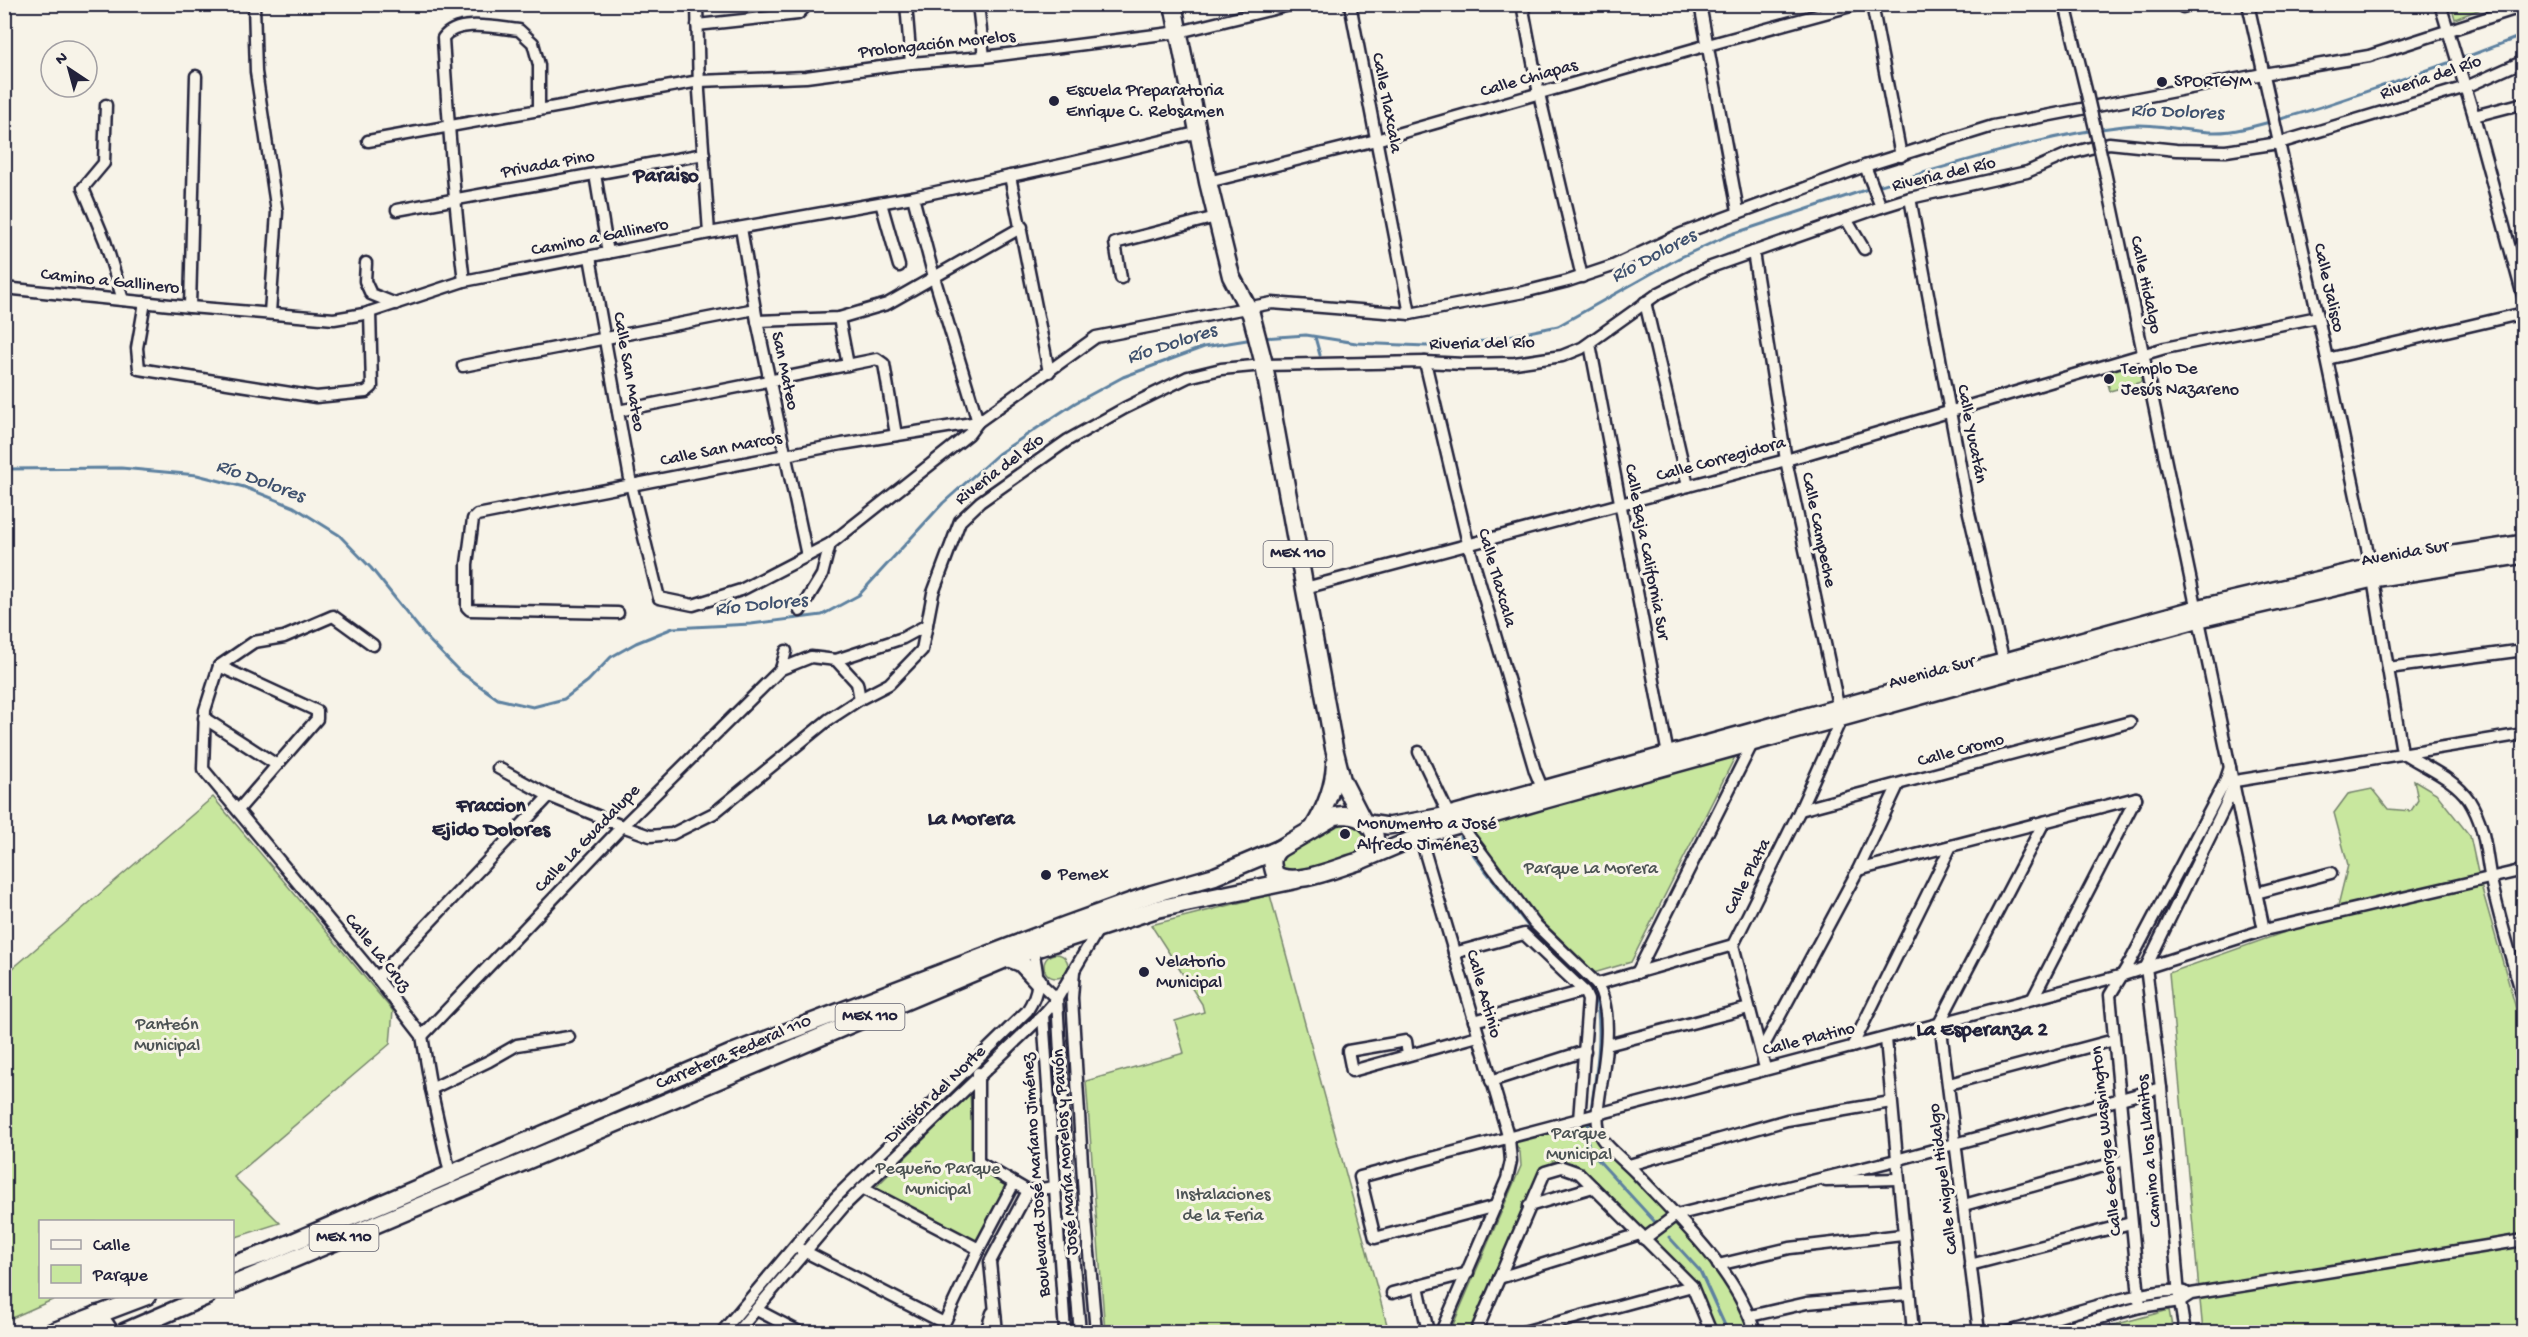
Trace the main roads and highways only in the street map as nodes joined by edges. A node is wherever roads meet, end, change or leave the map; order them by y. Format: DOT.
graph roads {
  1 [pos="1173,4"];
  2 [pos="2523,543"];
  3 [pos="2523,555"];
  4 [pos="2372,573"];
  5 [pos="1840,713"];
  6 [pos="1334,748"];
  7 [pos="1669,760"];
  8 [pos="1365,821"];
  9 [pos="1446,822"];
  10 [pos="1313,829"];
  11 [pos="1279,849"];
  12 [pos="1360,861"];
  13 [pos="1296,880"];
  14 [pos="1152,894"];
  15 [pos="1033,951"];
  16 [pos="1008,958"];
  17 [pos="1038,981"];
  18 [pos="234,1265"];
  19 [pos="234,1284"];
  20 [pos="142,1298"];
  21 [pos="202,1298"];
  22 [pos="99,1314"];
  23 [pos="52,1332"];
  24 [pos="108,1332"];
  25 [pos="124,1332"];
  1 -- 6 [label="main road, MEX 110"];
  2 -- 4 [label="main road, Avenida Sur"];
  3 -- 4 [label="main road, Avenida Sur"];
  4 -- 5 [label="main road, Avenida Sur"];
  5 -- 7 [label="main road, Avenida Sur"];
  5 -- 7 [label="main road, Avenida Sur"];
  6 -- 8 [label="main road, MEX 110"];
  6 -- 10 [label="main road, MEX 110"];
  7 -- 9 [label="main road, Avenida Sur"];
  8 -- 9 [label="main road, Avenida Sur"];
  8 -- 10 [label="main road, MEX 110"];
  8 -- 12 [label="main road, MEX 110"];
  9 -- 12 [label="main road, Avenida Sur"];
  10 -- 11 [label="main road, MEX 110"];
  11 -- 13 [label="main road"];
  11 -- 14 [label="main road, Carretera Federal 110 / MEX 110"];
  12 -- 13 [label="main road, MEX 110"];
  13 -- 15 [label="main road, Carretera Federal 110 / MEX 110"];
  14 -- 15 [label="main road"];
  14 -- 18 [label="main road, Carretera Federal 110 / MEX 110"];
  15 -- 16 [label="main road, Carretera Federal 110 / MEX 110"];
  16 -- 17 [label="main road"];
  16 -- 19 [label="main road, Carretera Federal 110 / MEX 110"];
  20 -- 22 [label="main road"];
  21 -- 25 [label="main road"];
  22 -- 23 [label="main road"];
  22 -- 24 [label="main road"];
}
